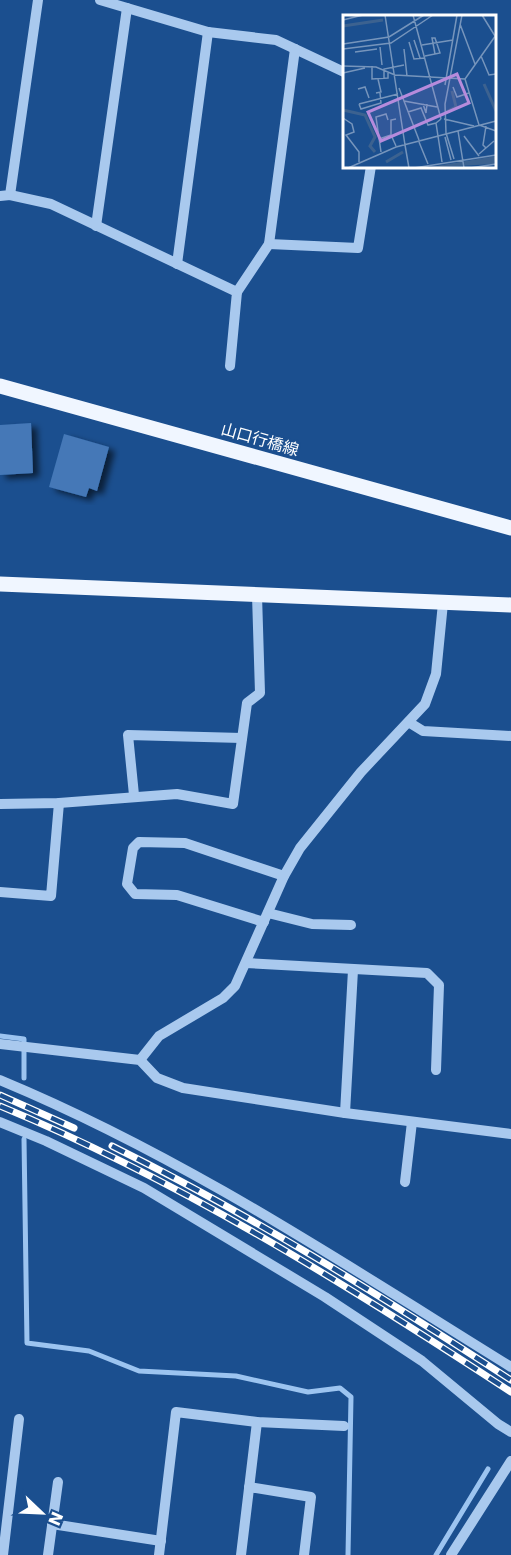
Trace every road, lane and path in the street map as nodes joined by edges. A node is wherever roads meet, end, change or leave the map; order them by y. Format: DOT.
graph roads {
  1 [pos="38,0"];
  2 [pos="100,0"];
  3 [pos="127,8"];
  4 [pos="208,32"];
  5 [pos="295,49"];
  6 [pos="343,71"];
  7 [pos="371,168"];
  8 [pos="5,196"];
  9 [pos="96,226"];
  10 [pos="269,244"];
  11 [pos="177,264"];
  12 [pos="237,292"];
  13 [pos="230,366"];
  14 [pos="0,386"];
  15 [pos="511,528"];
  16 [pos="0,584"];
  17 [pos="257,595"];
  18 [pos="443,603"];
  19 [pos="511,606"];
  20 [pos="410,723"];
  21 [pos="511,736"];
  22 [pos="242,738"];
  23 [pos="134,795"];
  24 [pos="59,803"];
  25 [pos="0,804"];
  26 [pos="284,876"];
  27 [pos="0,892"];
  28 [pos="266,917"];
  29 [pos="351,925"];
  30 [pos="246,963"];
  31 [pos="353,970"];
  32 [pos="0,1044"];
  33 [pos="140,1059"];
  34 [pos="436,1070"];
  35 [pos="0,1080"];
  36 [pos="345,1113"];
  37 [pos="0,1122"];
  38 [pos="412,1122"];
  39 [pos="511,1134"];
  40 [pos="405,1182"];
  41 [pos="511,1367"];
  42 [pos="19,1419"];
  43 [pos="257,1422"];
  44 [pos="344,1426"];
  45 [pos="511,1432"];
  46 [pos="511,1461"];
  47 [pos="58,1482"];
  48 [pos="249,1487"];
  49 [pos="52,1524"];
  50 [pos="161,1541"];
  51 [pos="3,1555"];
  52 [pos="48,1555"];
  53 [pos="159,1555"];
  54 [pos="241,1555"];
  55 [pos="304,1555"];
  56 [pos="451,1555"];
  1 -- 8 [label="street"];
  2 -- 3 [label="street"];
  3 -- 4 [label="street"];
  3 -- 9 [label="street"];
  4 -- 5 [label="street"];
  4 -- 11 [label="street"];
  5 -- 6 [label="street"];
  5 -- 10 [label="street"];
  7 -- 10 [label="street"];
  8 -- 9 [label="street"];
  9 -- 11 [label="street"];
  10 -- 12 [label="street"];
  11 -- 12 [label="street"];
  12 -- 13 [label="street"];
  14 -- 15 [label="main road, 山口行橋線"];
  16 -- 17 [label="main road"];
  17 -- 18 [label="main road"];
  17 -- 22 [label="street"];
  18 -- 19 [label="main road"];
  18 -- 20 [label="street"];
  20 -- 21 [label="street"];
  20 -- 26 [label="street"];
  22 -- 23 [label="street"];
  22 -- 23 [label="street"];
  23 -- 24 [label="street"];
  24 -- 25 [label="street"];
  24 -- 27 [label="street"];
  26 -- 28 [label="street"];
  26 -- 28 [label="street"];
  28 -- 29 [label="street"];
  28 -- 30 [label="street"];
  30 -- 31 [label="street"];
  30 -- 33 [label="street"];
  31 -- 34 [label="street"];
  31 -- 36 [label="street"];
  32 -- 33 [label="street"];
  33 -- 36 [label="street"];
  35 -- 41 [label="street"];
  36 -- 38 [label="street"];
  37 -- 45 [label="street"];
  38 -- 39 [label="street"];
  38 -- 40 [label="street"];
  42 -- 51 [label="street"];
  43 -- 44 [label="street"];
  43 -- 48 [label="street"];
  43 -- 50 [label="street"];
  46 -- 56 [label="street"];
  47 -- 49 [label="street"];
  48 -- 54 [label="street"];
  48 -- 55 [label="street"];
  49 -- 50 [label="street"];
  49 -- 52 [label="street"];
  50 -- 53 [label="street"];
}
